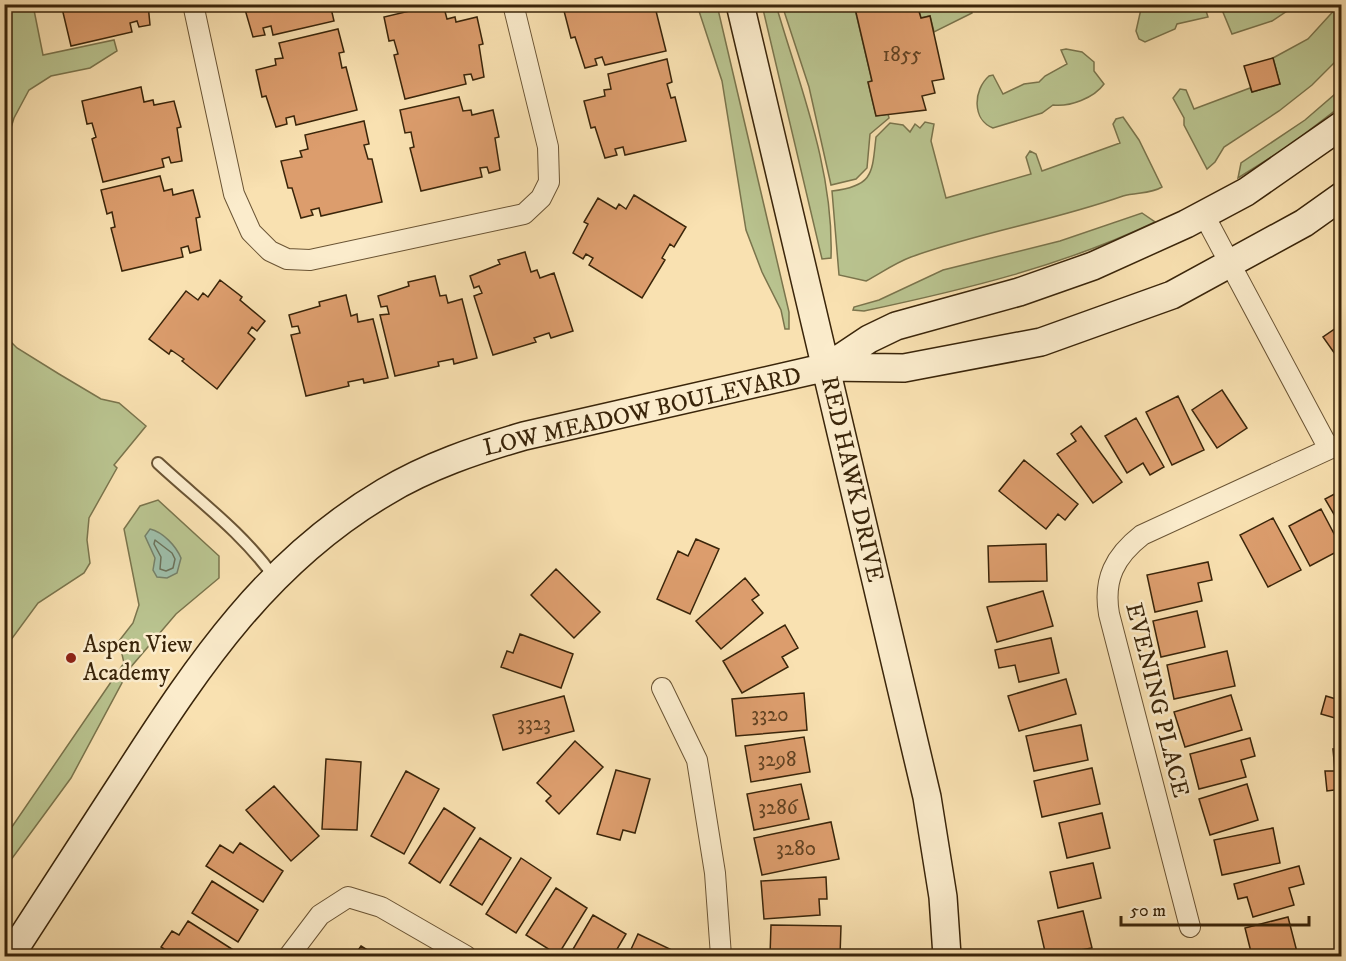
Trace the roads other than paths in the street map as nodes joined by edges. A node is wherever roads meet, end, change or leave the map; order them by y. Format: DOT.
graph roads {
  1 [pos="193,4"];
  2 [pos="513,4"];
  3 [pos="740,4"];
  4 [pos="1341,125"];
  5 [pos="1341,196"];
  6 [pos="1204,214"];
  7 [pos="1228,264"];
  8 [pos="827,367"];
  9 [pos="1335,446"];
  10 [pos="158,463"];
  11 [pos="274,577"];
  12 [pos="662,688"];
  13 [pos="1190,927"];
  14 [pos="9,957"];
  15 [pos="289,957"];
  16 [pos="466,957"];
  17 [pos="721,957"];
  18 [pos="947,957"];
  1 -- 2 [label="street"];
  3 -- 8 [label="street, RED HAWK DRIVE"];
  4 -- 6 [label="street, LOW MEADOW BOULEVARD"];
  5 -- 7 [label="street, LOW MEADOW BOULEVARD"];
  6 -- 7 [label="street"];
  6 -- 8 [label="street, LOW MEADOW BOULEVARD"];
  7 -- 8 [label="street, LOW MEADOW BOULEVARD"];
  7 -- 9 [label="street"];
  8 -- 11 [label="street, LOW MEADOW BOULEVARD"];
  8 -- 18 [label="street, RED HAWK DRIVE"];
  9 -- 13 [label="street, EVENING PLACE"];
  10 -- 11 [label="lane"];
  11 -- 14 [label="street, LOW MEADOW BOULEVARD"];
  12 -- 17 [label="street"];
  15 -- 16 [label="street"];
}
